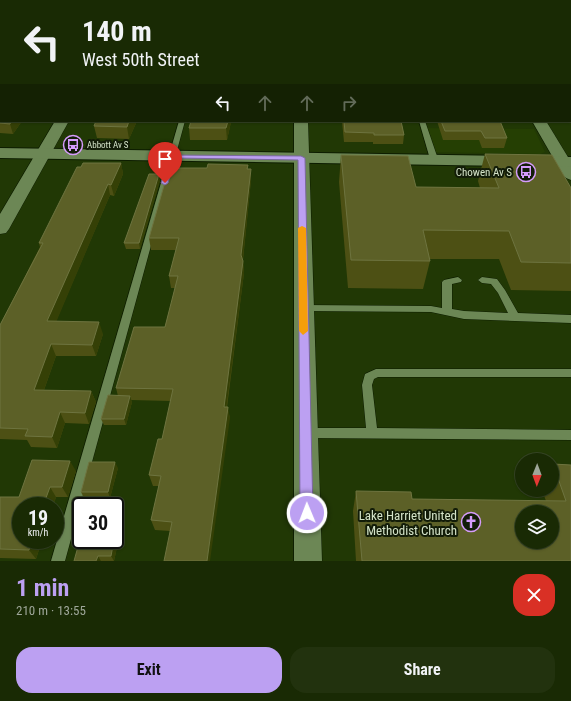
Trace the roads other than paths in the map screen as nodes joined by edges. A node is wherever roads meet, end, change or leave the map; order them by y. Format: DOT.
graph roads {
  1 [pos="61,122"];
  2 [pos="182,122"];
  3 [pos="301,122"];
  4 [pos="422,122"];
  5 [pos="540,122"];
  6 [pos="0,153"];
  7 [pos="43,154"];
  8 [pos="172,156"];
  9 [pos="301,158"];
  10 [pos="434,159"];
  11 [pos="568,166"];
  12 [pos="0,229"];
  13 [pos="458,280"];
  14 [pos="482,280"];
  15 [pos="303,308"];
  16 [pos="447,312"];
  17 [pos="515,317"];
  18 [pos="571,319"];
  19 [pos="571,373"];
  20 [pos="305,433"];
  21 [pos="372,434"];
  22 [pos="571,435"];
  23 [pos="58,561"];
  24 [pos="308,561"];
  1 -- 7 [label="street"];
  2 -- 8 [label="lane"];
  3 -- 9 [label="street"];
  4 -- 10 [label="lane"];
  5 -- 11 [label="street"];
  6 -- 7 [label="main road"];
  7 -- 8 [label="main road"];
  7 -- 12 [label="street"];
  8 -- 9 [label="main road"];
  8 -- 23 [label="lane"];
  9 -- 10 [label="main road"];
  9 -- 15 [label="street"];
  10 -- 11 [label="main road"];
  13 -- 16 [label="lane"];
  14 -- 17 [label="lane"];
  15 -- 16 [label="lane"];
  15 -- 20 [label="street"];
  16 -- 17 [label="lane"];
  17 -- 18 [label="lane"];
  19 -- 21 [label="lane"];
  20 -- 21 [label="lane"];
  20 -- 24 [label="street"];
  21 -- 22 [label="lane"];
}
